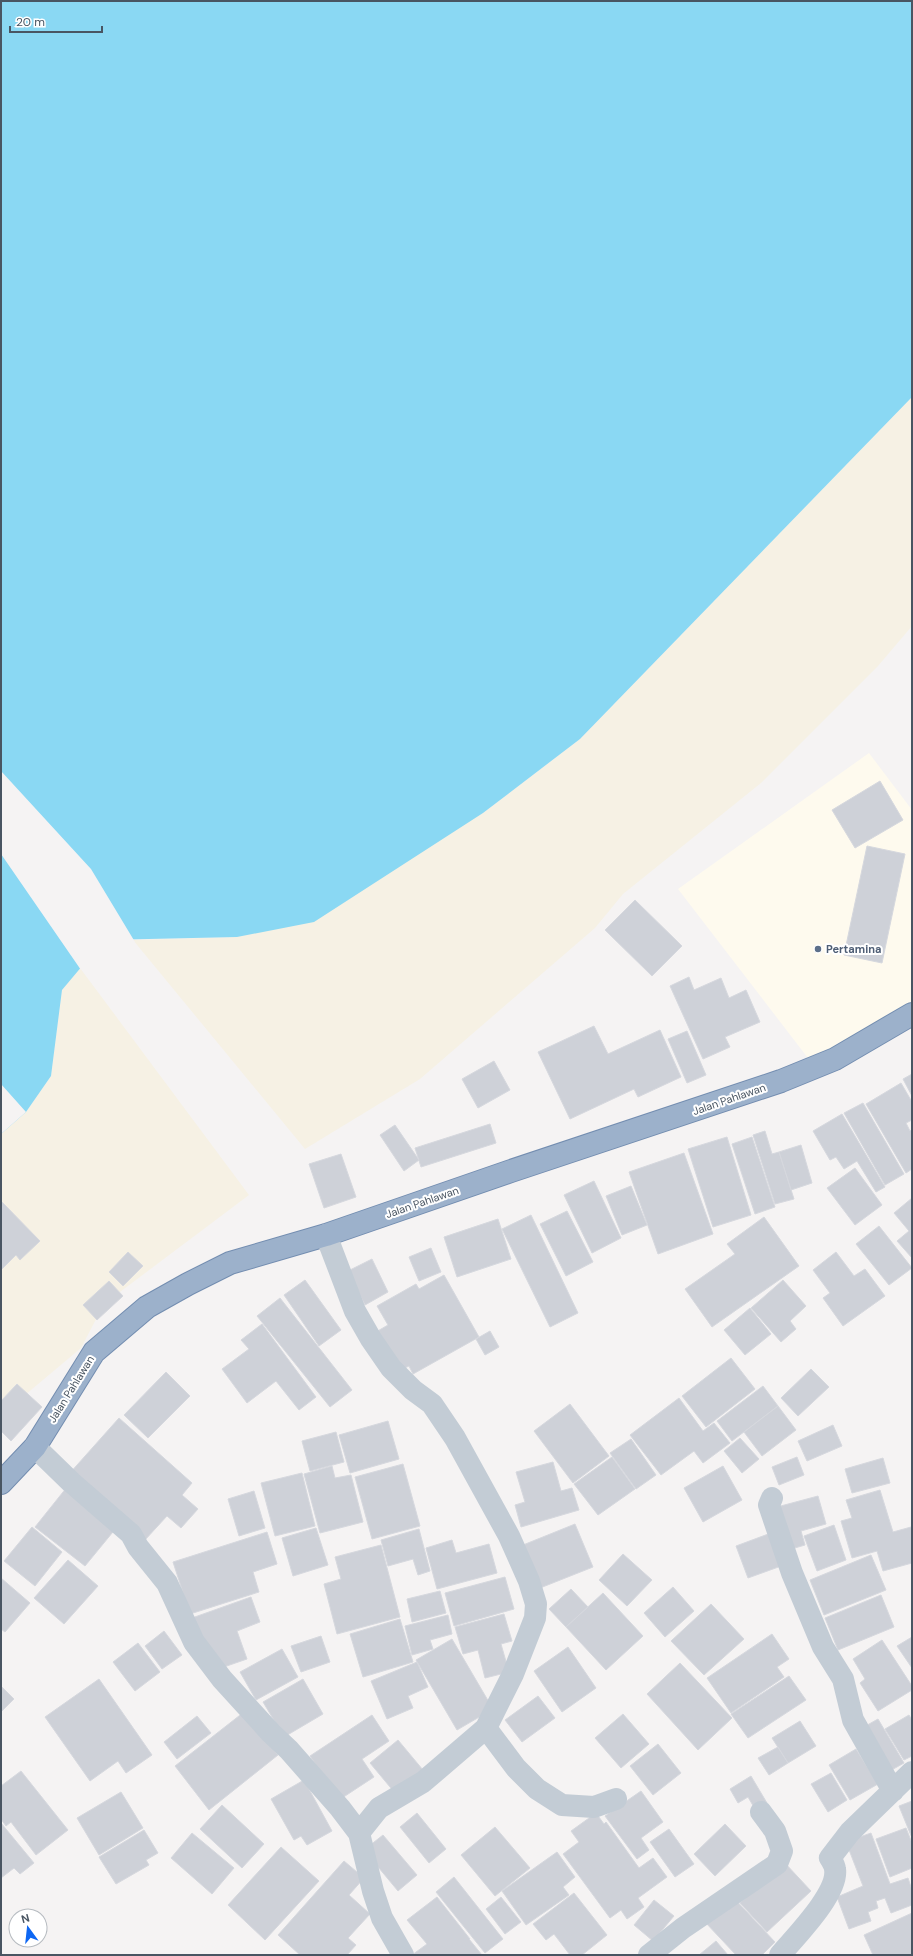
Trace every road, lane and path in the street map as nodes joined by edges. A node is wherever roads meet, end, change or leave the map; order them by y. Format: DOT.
graph roads {
  1 [pos="912,1014"];
  2 [pos="326,1235"];
  3 [pos="35,1448"];
  4 [pos="1,1483"];
  5 [pos="772,1498"];
  6 [pos="486,1728"];
  7 [pos="912,1772"];
  8 [pos="893,1791"];
  9 [pos="616,1799"];
  10 [pos="761,1812"];
  11 [pos="359,1833"];
  12 [pos="403,1955"];
  13 [pos="649,1955"];
  14 [pos="780,1955"];
  1 -- 2 [label="highway, Jalan Pahlawan"];
  2 -- 3 [label="highway, Jalan Pahlawan"];
  2 -- 6 [label="street"];
  3 -- 4 [label="highway, Jalan Pahlawan"];
  3 -- 11 [label="street"];
  5 -- 8 [label="street"];
  6 -- 9 [label="street"];
  6 -- 11 [label="street"];
  7 -- 8 [label="street"];
  8 -- 14 [label="street"];
  10 -- 13 [label="street"];
  11 -- 12 [label="street"];
}
